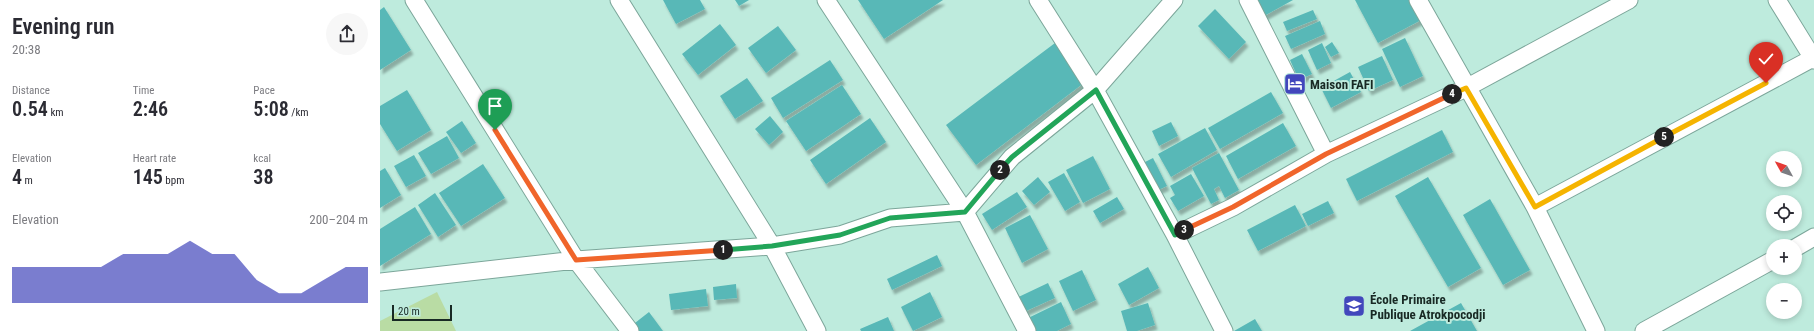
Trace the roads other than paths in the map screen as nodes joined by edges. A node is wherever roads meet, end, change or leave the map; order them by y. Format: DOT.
graph roads {
  1 [pos="414,0"];
  2 [pos="619,0"];
  3 [pos="826,0"];
  4 [pos="1038,0"];
  5 [pos="1174,0"];
  6 [pos="1248,0"];
  7 [pos="1418,0"];
  8 [pos="1629,0"];
  9 [pos="1777,0"];
  10 [pos="1813,59"];
  11 [pos="1466,88"];
  12 [pos="1096,90"];
  13 [pos="1326,154"];
  14 [pos="1535,207"];
  15 [pos="965,212"];
  16 [pos="1175,235"];
  17 [pos="1814,237"];
  18 [pos="1802,244"];
  19 [pos="772,246"];
  20 [pos="576,260"];
  21 [pos="1766,264"];
  22 [pos="380,282"];
  23 [pos="625,330"];
  24 [pos="817,331"];
  25 [pos="1027,331"];
  26 [pos="1224,331"];
  27 [pos="1596,331"];
  28 [pos="1644,331"];
  1 -- 20 [label="street"];
  2 -- 19 [label="street"];
  3 -- 15 [label="street"];
  4 -- 12 [label="street"];
  5 -- 12 [label="street"];
  6 -- 13 [label="street"];
  7 -- 11 [label="street"];
  8 -- 11 [label="street"];
  9 -- 10 [label="street"];
  10 -- 14 [label="street"];
  11 -- 13 [label="street"];
  11 -- 14 [label="street"];
  12 -- 15 [label="street"];
  12 -- 16 [label="street"];
  13 -- 16 [label="street"];
  14 -- 27 [label="street"];
  15 -- 19 [label="street"];
  15 -- 25 [label="street"];
  16 -- 26 [label="street"];
  17 -- 18 [label="street"];
  19 -- 20 [label="street"];
  19 -- 24 [label="street"];
  20 -- 22 [label="street"];
  20 -- 23 [label="street"];
  21 -- 28 [label="street"];
}
